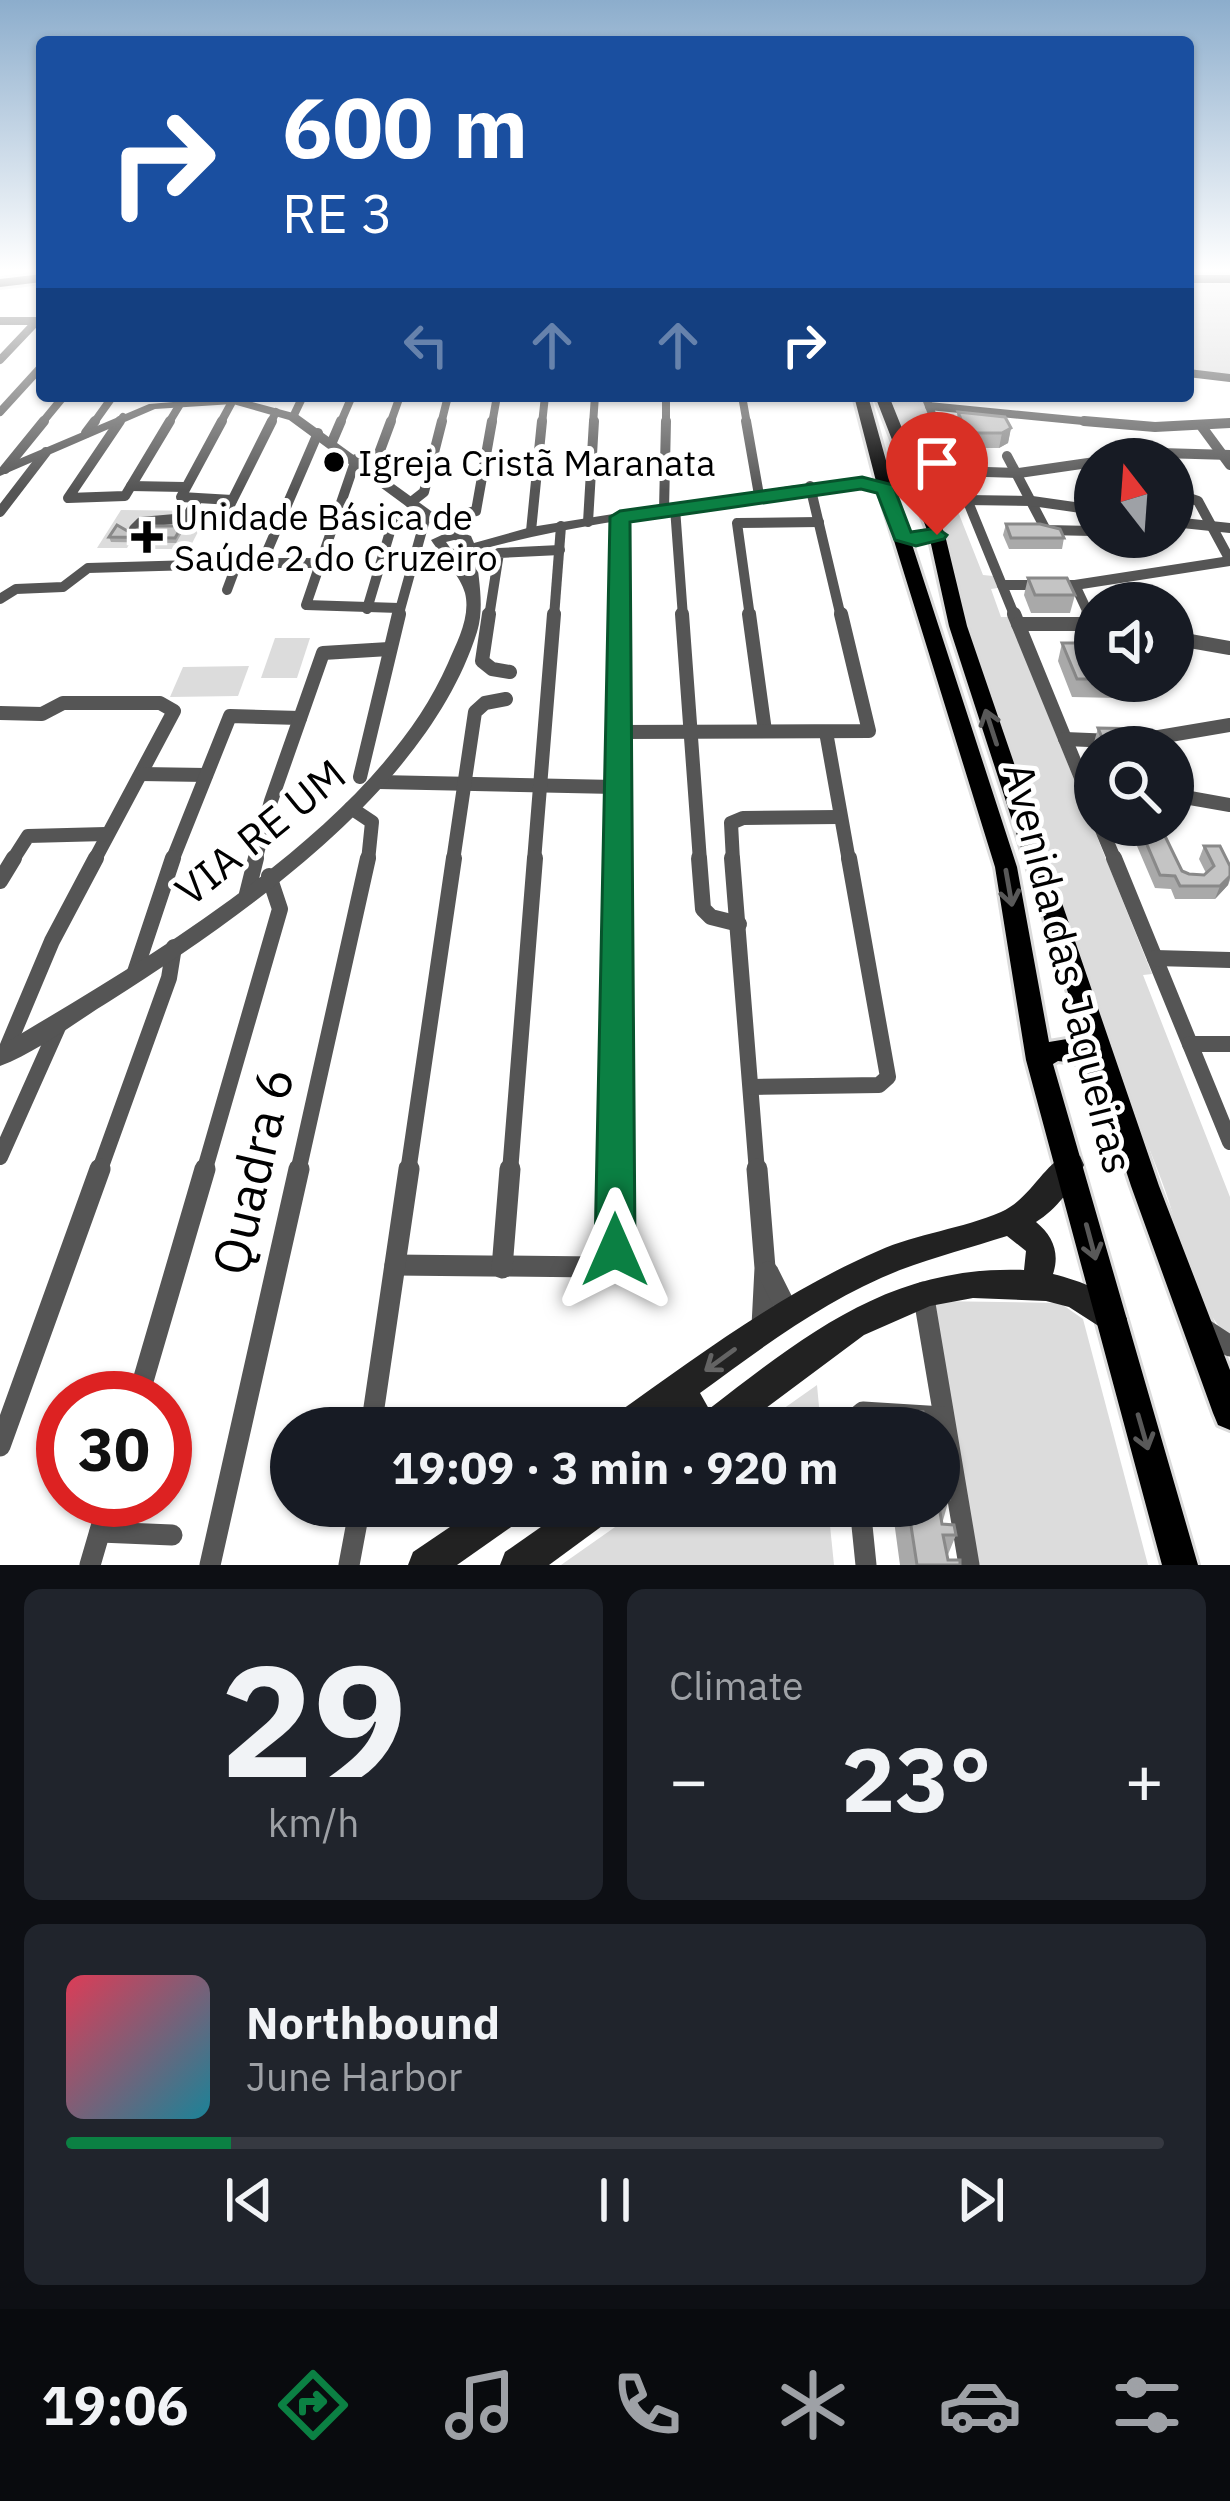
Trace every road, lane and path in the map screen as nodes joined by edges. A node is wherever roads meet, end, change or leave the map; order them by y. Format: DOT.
graph roads {
  1 [pos="36,373"];
  2 [pos="1194,374"];
  3 [pos="1230,378"];
  4 [pos="59,402"];
  5 [pos="109,402"];
  6 [pos="155,402"];
  7 [pos="181,402"];
  8 [pos="244,402"];
  9 [pos="250,402"];
  10 [pos="300,402"];
  11 [pos="349,402"];
  12 [pos="398,402"];
  13 [pos="446,402"];
  14 [pos="496,402"];
  15 [pos="544,402"];
  16 [pos="595,402"];
  17 [pos="667,402"];
  18 [pos="743,402"];
  19 [pos="862,402"];
  20 [pos="884,402"];
  21 [pos="927,402"];
  22 [pos="984,402"];
  23 [pos="0,412"];
  24 [pos="276,412"];
  25 [pos="123,417"];
  26 [pos="292,417"];
  27 [pos="866,420"];
  28 [pos="892,423"];
  29 [pos="1230,423"];
  30 [pos="1141,427"];
  31 [pos="1202,427"];
  32 [pos="86,433"];
  33 [pos="318,433"];
  34 [pos="1149,438"];
  35 [pos="332,442"];
  36 [pos="46,452"];
  37 [pos="1194,455"];
  38 [pos="1007,456"];
  39 [pos="878,458"];
  40 [pos="1228,458"];
  41 [pos="356,460"];
  42 [pos="1074,465"];
  43 [pos="3,471"];
  44 [pos="372,472"];
  45 [pos="1019,472"];
  46 [pos="913,474"];
  47 [pos="958,478"];
  48 [pos="944,485"];
  49 [pos="131,486"];
  50 [pos="808,487"];
  51 [pos="886,489"];
  52 [pos="920,494"];
  53 [pos="759,495"];
  54 [pos="189,496"];
  55 [pos="232,500"];
  56 [pos="967,500"];
  57 [pos="1032,501"];
  58 [pos="1194,502"];
  59 [pos="410,503"];
  60 [pos="1074,507"];
  61 [pos="669,509"];
  62 [pos="0,512"];
  63 [pos="395,515"];
  64 [pos="620,517"];
  65 [pos="429,521"];
  66 [pos="819,521"];
  67 [pos="589,522"];
  68 [pos="1194,525"];
  69 [pos="561,526"];
  70 [pos="1213,527"];
  71 [pos="276,528"];
  72 [pos="1230,528"];
  73 [pos="134,529"];
  74 [pos="532,531"];
  75 [pos="1074,531"];
  76 [pos="937,535"];
  77 [pos="902,536"];
  78 [pos="464,543"];
  79 [pos="442,547"];
  80 [pos="560,550"];
  81 [pos="1230,560"];
  82 [pos="262,563"];
  83 [pos="321,563"];
  84 [pos="236,566"];
  85 [pos="1094,582"];
  86 [pos="1002,585"];
  87 [pos="1074,585"];
  88 [pos="471,588"];
  89 [pos="227,590"];
  90 [pos="0,599"];
  91 [pos="367,608"];
  92 [pos="398,608"];
  93 [pos="1018,624"];
  94 [pos="1074,624"];
  95 [pos="1194,642"];
  96 [pos="1230,648"];
  97 [pos="389,649"];
  98 [pos="510,672"];
  99 [pos="506,699"];
  100 [pos="0,713"];
  101 [pos="301,718"];
  102 [pos="1230,725"];
  103 [pos="692,731"];
  104 [pos="765,731"];
  105 [pos="619,732"];
  106 [pos="826,732"];
  107 [pos="1194,733"];
  108 [pos="1065,739"];
  109 [pos="1074,740"];
  110 [pos="1074,758"];
  111 [pos="141,774"];
  112 [pos="206,775"];
  113 [pos="369,779"];
  114 [pos="465,784"];
  115 [pos="538,784"];
  116 [pos="615,787"];
  117 [pos="1194,797"];
  118 [pos="1230,805"];
  119 [pos="351,808"];
  120 [pos="838,817"];
  121 [pos="106,834"];
  122 [pos="1109,846"];
  123 [pos="269,876"];
  124 [pos="0,881"];
  125 [pos="248,894"];
  126 [pos="740,924"];
  127 [pos="174,947"];
  128 [pos="1155,958"];
  129 [pos="1230,960"];
  130 [pos="135,972"];
  131 [pos="60,1022"];
  132 [pos="1190,1044"];
  133 [pos="1230,1044"];
  134 [pos="2,1056"];
  135 [pos="1039,1060"];
  136 [pos="1108,1076"];
  137 [pos="752,1087"];
  138 [pos="1230,1142"];
  139 [pos="0,1156"];
  140 [pos="1070,1165"];
  141 [pos="1010,1222"];
  142 [pos="395,1265"];
  143 [pos="502,1268"];
  144 [pos="765,1268"];
  145 [pos="1033,1285"];
  146 [pos="923,1291"];
  147 [pos="822,1292"];
  148 [pos="775,1320"];
  149 [pos="1111,1320"];
  150 [pos="1195,1322"];
  151 [pos="842,1328"];
  152 [pos="1230,1346"];
  153 [pos="147,1371"];
  154 [pos="679,1390"];
  155 [pos="1229,1404"];
  156 [pos="374,1407"];
  157 [pos="656,1407"];
  158 [pos="689,1407"];
  159 [pos="739,1407"];
  160 [pos="941,1407"];
  161 [pos="0,1446"];
  162 [pos="960,1514"];
  163 [pos="101,1527"];
  164 [pos="356,1527"];
  165 [pos="481,1527"];
  166 [pos="574,1527"];
  167 [pos="862,1527"];
  168 [pos="100,1532"];
  169 [pos="172,1535"];
  170 [pos="533,1559"];
  171 [pos="90,1565"];
  172 [pos="210,1565"];
  173 [pos="349,1565"];
  174 [pos="426,1565"];
  175 [pos="866,1565"];
  176 [pos="969,1565"];
  177 [pos="1180,1565"];
  1 -- 23 [label="street"];
  2 -- 3 [label="street"];
  4 -- 43 [label="street"];
  5 -- 32 [label="street"];
  6 -- 25 [label="street"];
  7 -- 49 [label="street"];
  8 -- 54 [label="street"];
  9 -- 24 [label="street"];
  10 -- 26 [label="street"];
  11 -- 35 [label="street"];
  12 -- 44 [label="street"];
  13 -- 59 [label="street"];
  14 -- 65 [label="street"];
  15 -- 74 [label="street"];
  16 -- 67 [label="street"];
  17 -- 61 [label="street"];
  18 -- 53 [label="street"];
  19 -- 27 [label="main road, Avenida das Jaqueiras"];
  20 -- 28 [label="main road, Avenida das Jaqueiras"];
  21 -- 47 [label="street"];
  22 -- 30 [label="street"];
  24 -- 26 [label="street"];
  24 -- 55 [label="street"];
  25 -- 32 [label="street"];
  25 -- 49 [label="street"];
  26 -- 33 [label="street"];
  27 -- 28 [label="main road"];
  27 -- 39 [label="main road, Avenida das Jaqueiras"];
  28 -- 46 [label="main road, Avenida das Jaqueiras"];
  29 -- 31 [label="street"];
  30 -- 31 [label="street"];
  30 -- 34 [label="street"];
  31 -- 40 [label="street"];
  32 -- 36 [label="street"];
  33 -- 35 [label="street"];
  33 -- 71 [label="street"];
  35 -- 41 [label="street"];
  36 -- 43 [label="street"];
  36 -- 62 [label="street"];
  37 -- 40 [label="street"];
  38 -- 45 [label="street"];
  39 -- 50 [label="street"];
  39 -- 51 [label="main road, Avenida das Jaqueiras"];
  41 -- 44 [label="street"];
  41 -- 83 [label="street"];
  42 -- 45 [label="street"];
  44 -- 59 [label="street"];
  45 -- 47 [label="street"];
  45 -- 57 [label="street"];
  46 -- 48 [label="street"];
  46 -- 52 [label="main road, Avenida das Jaqueiras"];
  47 -- 48 [label="street"];
  47 -- 56 [label="street"];
  48 -- 52 [label="street"];
  49 -- 54 [label="street"];
  50 -- 51 [label="street"];
  50 -- 53 [label="street"];
  50 -- 66 [label="street"];
  51 -- 77 [label="main road, Avenida das Jaqueiras"];
  52 -- 76 [label="main road, Avenida das Jaqueiras"];
  53 -- 61 [label="street"];
  54 -- 55 [label="street"];
  54 -- 73 [label="street"];
  55 -- 71 [label="street"];
  56 -- 57 [label="street"];
  56 -- 86 [label="street"];
  57 -- 60 [label="street"];
  57 -- 75 [label="street"];
  58 -- 70 [label="street"];
  59 -- 65 [label="street"];
  61 -- 64 [label="street"];
  61 -- 103 [label="street"];
  63 -- 91 [label="street"];
  64 -- 67 [label="street"];
  64 -- 105 [label="street"];
  65 -- 78 [label="street"];
  65 -- 79 [label="street"];
  65 -- 92 [label="street"];
  66 -- 104 [label="street"];
  66 -- 106 [label="street"];
  67 -- 69 [label="street"];
  68 -- 70 [label="street"];
  69 -- 74 [label="street"];
  69 -- 80 [label="street"];
  70 -- 72 [label="street"];
  70 -- 81 [label="street"];
  71 -- 82 [label="street"];
  74 -- 78 [label="street"];
  76 -- 77 [label="main road"];
  136 -- 76 [label="main road, Avenida das Jaqueiras, one-way"];
  77 -- 135 [label="main road, Avenida das Jaqueiras, one-way"];
  78 -- 79 [label="street"];
  78 -- 88 [label="street, VIA RE UM"];
  79 -- 88 [label="street"];
  80 -- 98 [label="street"];
  80 -- 115 [label="street"];
  81 -- 85 [label="street"];
  82 -- 83 [label="street"];
  82 -- 84 [label="street"];
  83 -- 91 [label="street"];
  84 -- 89 [label="street"];
  84 -- 90 [label="street"];
  86 -- 87 [label="street"];
  86 -- 93 [label="street"];
  88 -- 113 [label="street, VIA RE UM"];
  91 -- 92 [label="street"];
  92 -- 97 [label="street"];
  93 -- 94 [label="street"];
  93 -- 108 [label="street"];
  95 -- 96 [label="street"];
  97 -- 101 [label="street"];
  97 -- 113 [label="street"];
  99 -- 114 [label="street"];
  100 -- 111 [label="street"];
  101 -- 112 [label="street"];
  101 -- 125 [label="street"];
  102 -- 107 [label="street"];
  103 -- 104 [label="street"];
  103 -- 105 [label="street"];
  103 -- 126 [label="street"];
  104 -- 106 [label="street"];
  105 -- 116 [label="street"];
  106 -- 120 [label="street"];
  108 -- 109 [label="street"];
  108 -- 110 [label="street"];
  111 -- 112 [label="street"];
  111 -- 121 [label="street"];
  112 -- 130 [label="street"];
  113 -- 114 [label="street"];
  113 -- 119 [label="street, VIA RE UM"];
  114 -- 115 [label="street"];
  114 -- 142 [label="street"];
  115 -- 116 [label="street"];
  115 -- 143 [label="street"];
  116 -- 143 [label="street"];
  117 -- 118 [label="street"];
  119 -- 123 [label="street, VIA RE UM"];
  119 -- 172 [label="street, Quadra 6"];
  120 -- 126 [label="street"];
  120 -- 137 [label="street"];
  121 -- 124 [label="street"];
  121 -- 134 [label="street"];
  122 -- 128 [label="street"];
  123 -- 125 [label="street, VIA RE UM"];
  123 -- 153 [label="street"];
  125 -- 127 [label="street, VIA RE UM"];
  126 -- 137 [label="street"];
  127 -- 130 [label="street, VIA RE UM"];
  127 -- 161 [label="street"];
  128 -- 129 [label="street"];
  128 -- 132 [label="street"];
  130 -- 131 [label="street, VIA RE UM"];
  131 -- 134 [label="street, VIA RE UM"];
  131 -- 139 [label="street"];
  132 -- 133 [label="street"];
  132 -- 138 [label="street"];
  135 -- 136 [label="main road"];
  135 -- 140 [label="main road, Avenida das Jaqueiras"];
  136 -- 150 [label="main road, Avenida das Jaqueiras"];
  137 -- 144 [label="street"];
  140 -- 141 [label="main road"];
  140 -- 149 [label="main road, Avenida das Jaqueiras, one-way"];
  141 -- 145 [label="main road"];
  141 -- 147 [label="main road"];
  142 -- 143 [label="street"];
  142 -- 156 [label="street"];
  144 -- 148 [label="street"];
  144 -- 148 [label="street"];
  145 -- 146 [label="main road"];
  145 -- 149 [label="main road"];
  146 -- 151 [label="main road"];
  146 -- 160 [label="street"];
  147 -- 148 [label="main road"];
  147 -- 151 [label="main road"];
  148 -- 154 [label="main road, one-way"];
  149 -- 177 [label="main road, Avenida das Jaqueiras, one-way"];
  150 -- 152 [label="street"];
  150 -- 155 [label="main road, Avenida das Jaqueiras"];
  151 -- 159 [label="main road"];
  154 -- 157 [label="main road"];
  154 -- 158 [label="main road"];
  162 -- 176 [label="street"];
  163 -- 168 [label="street"];
  164 -- 173 [label="street"];
  165 -- 174 [label="main road"];
  166 -- 170 [label="main road"];
  167 -- 175 [label="street"];
  168 -- 169 [label="street"];
  168 -- 171 [label="street"];
}
